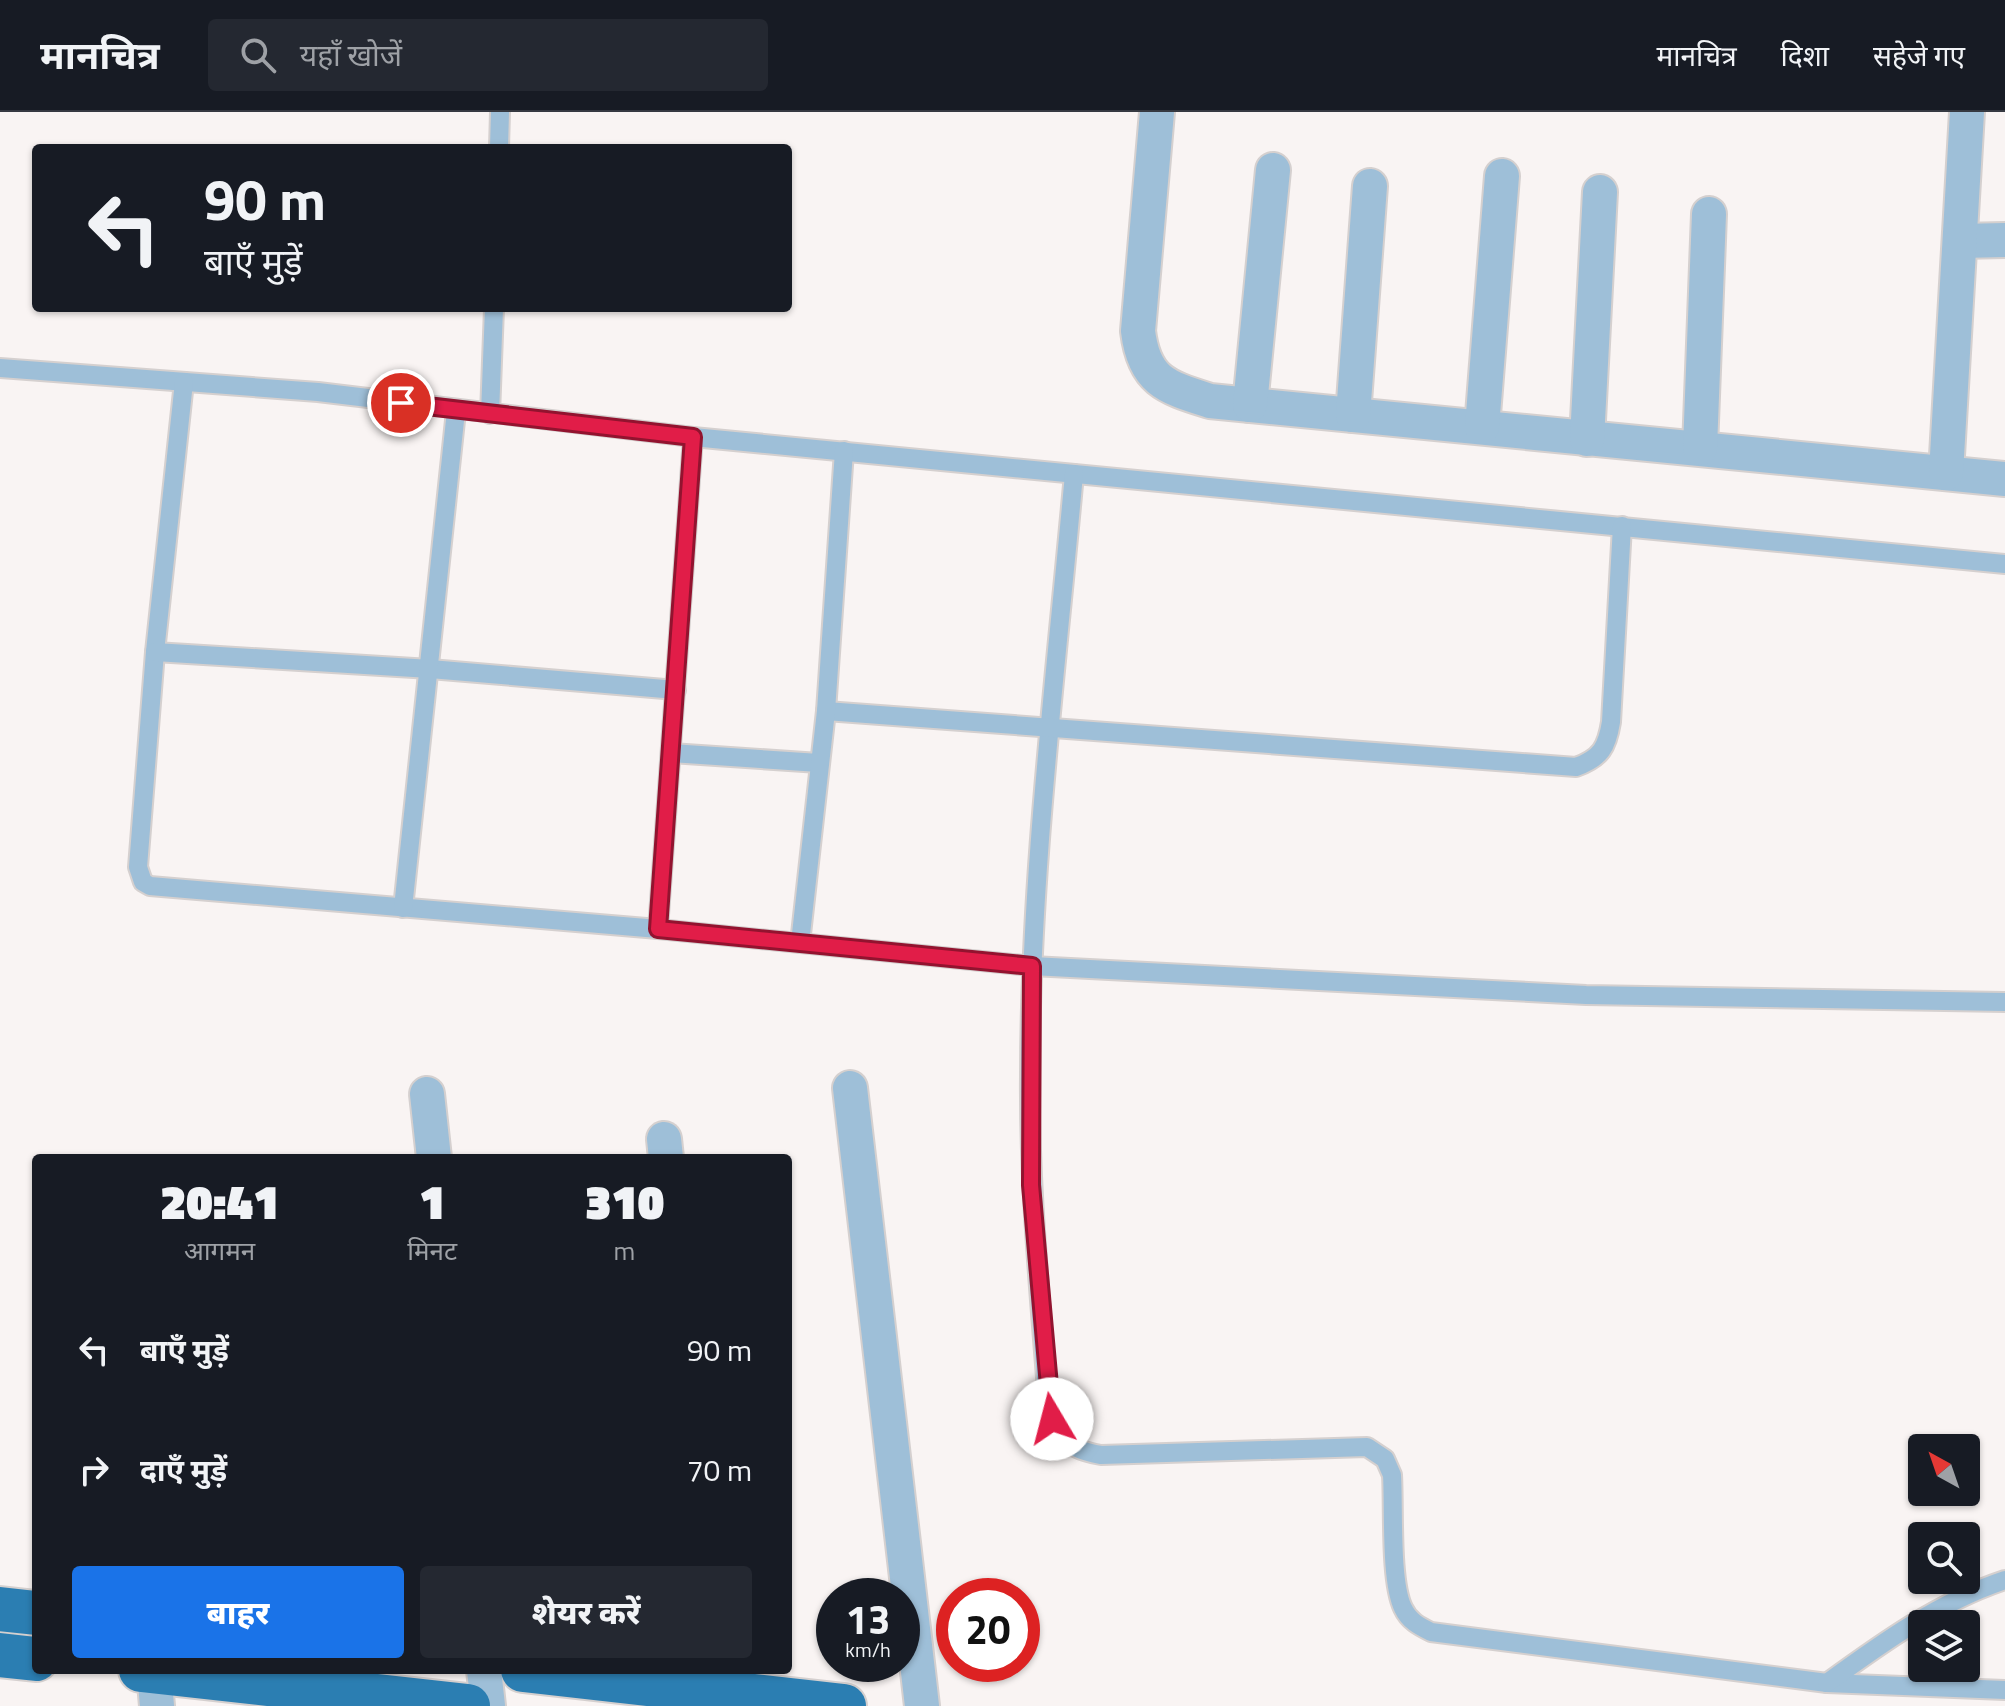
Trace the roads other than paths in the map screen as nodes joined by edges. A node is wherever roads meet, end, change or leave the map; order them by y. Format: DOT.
graph roads {
  1 [pos="500,112"];
  2 [pos="1157,112"];
  3 [pos="1967,112"];
  4 [pos="499,144"];
  5 [pos="1273,170"];
  6 [pos="1502,176"];
  7 [pos="1370,186"];
  8 [pos="1600,192"];
  9 [pos="1709,214"];
  10 [pos="2005,240"];
  11 [pos="1960,241"];
  12 [pos="494,312"];
  13 [pos="0,368"];
  14 [pos="184,382"];
  15 [pos="1250,405"];
  16 [pos="456,411"];
  17 [pos="490,414"];
  18 [pos="1353,415"];
  19 [pos="1482,427"];
  20 [pos="693,437"];
  21 [pos="1587,439"];
  22 [pos="1700,448"];
  23 [pos="844,451"];
  24 [pos="1946,473"];
  25 [pos="1074,474"];
  26 [pos="2005,479"];
  27 [pos="1622,526"];
  28 [pos="2005,564"];
  29 [pos="155,652"];
  30 [pos="430,669"];
  31 [pos="676,690"];
  32 [pos="826,711"];
  33 [pos="1052,729"];
  34 [pos="671,753"];
  35 [pos="819,763"];
  36 [pos="403,908"];
  37 [pos="658,929"];
  38 [pos="800,943"];
  39 [pos="1032,966"];
  40 [pos="2005,1002"];
  41 [pos="850,1088"];
  42 [pos="427,1094"];
  43 [pos="434,1154"];
  44 [pos="2005,1580"];
  45 [pos="0,1609"];
  46 [pos="32,1613"];
  47 [pos="0,1655"];
  48 [pos="32,1659"];
  49 [pos="484,1674"];
  50 [pos="590,1674"];
  51 [pos="708,1681"];
  52 [pos="150,1682"];
  53 [pos="1827,1683"];
  54 [pos="2005,1690"];
  55 [pos="468,1706"];
  56 [pos="488,1706"];
  57 [pos="844,1706"];
  58 [pos="922,1706"];
  1 -- 4 [label="lane"];
  2 -- 15 [label="street"];
  3 -- 11 [label="street"];
  5 -- 15 [label="street"];
  6 -- 19 [label="street"];
  7 -- 18 [label="street"];
  8 -- 21 [label="street"];
  9 -- 22 [label="street"];
  10 -- 11 [label="street"];
  11 -- 24 [label="street"];
  12 -- 17 [label="lane"];
  13 -- 14 [label="lane"];
  14 -- 16 [label="lane"];
  14 -- 29 [label="lane"];
  15 -- 18 [label="street"];
  16 -- 17 [label="lane"];
  16 -- 30 [label="lane"];
  17 -- 20 [label="lane"];
  18 -- 19 [label="street"];
  19 -- 21 [label="street"];
  20 -- 23 [label="lane"];
  20 -- 31 [label="lane"];
  21 -- 22 [label="street"];
  22 -- 24 [label="street"];
  23 -- 25 [label="lane"];
  23 -- 32 [label="lane"];
  24 -- 26 [label="street"];
  25 -- 27 [label="lane"];
  25 -- 33 [label="lane"];
  27 -- 28 [label="lane"];
  27 -- 33 [label="lane"];
  29 -- 30 [label="lane"];
  29 -- 36 [label="lane"];
  30 -- 31 [label="lane"];
  30 -- 36 [label="lane"];
  31 -- 34 [label="lane"];
  32 -- 33 [label="lane"];
  32 -- 35 [label="lane"];
  33 -- 39 [label="lane"];
  34 -- 35 [label="lane"];
  34 -- 37 [label="lane"];
  35 -- 38 [label="lane"];
  36 -- 37 [label="lane"];
  37 -- 38 [label="lane"];
  38 -- 39 [label="lane"];
  39 -- 40 [label="lane"];
  39 -- 53 [label="lane"];
  41 -- 58 [label="street"];
  42 -- 43 [label="street"];
  44 -- 53 [label="lane"];
  45 -- 46 [label="highway"];
  47 -- 48 [label="highway"];
  49 -- 56 [label="street"];
  50 -- 51 [label="highway"];
  51 -- 57 [label="highway"];
  52 -- 55 [label="highway"];
  53 -- 54 [label="lane"];
}
